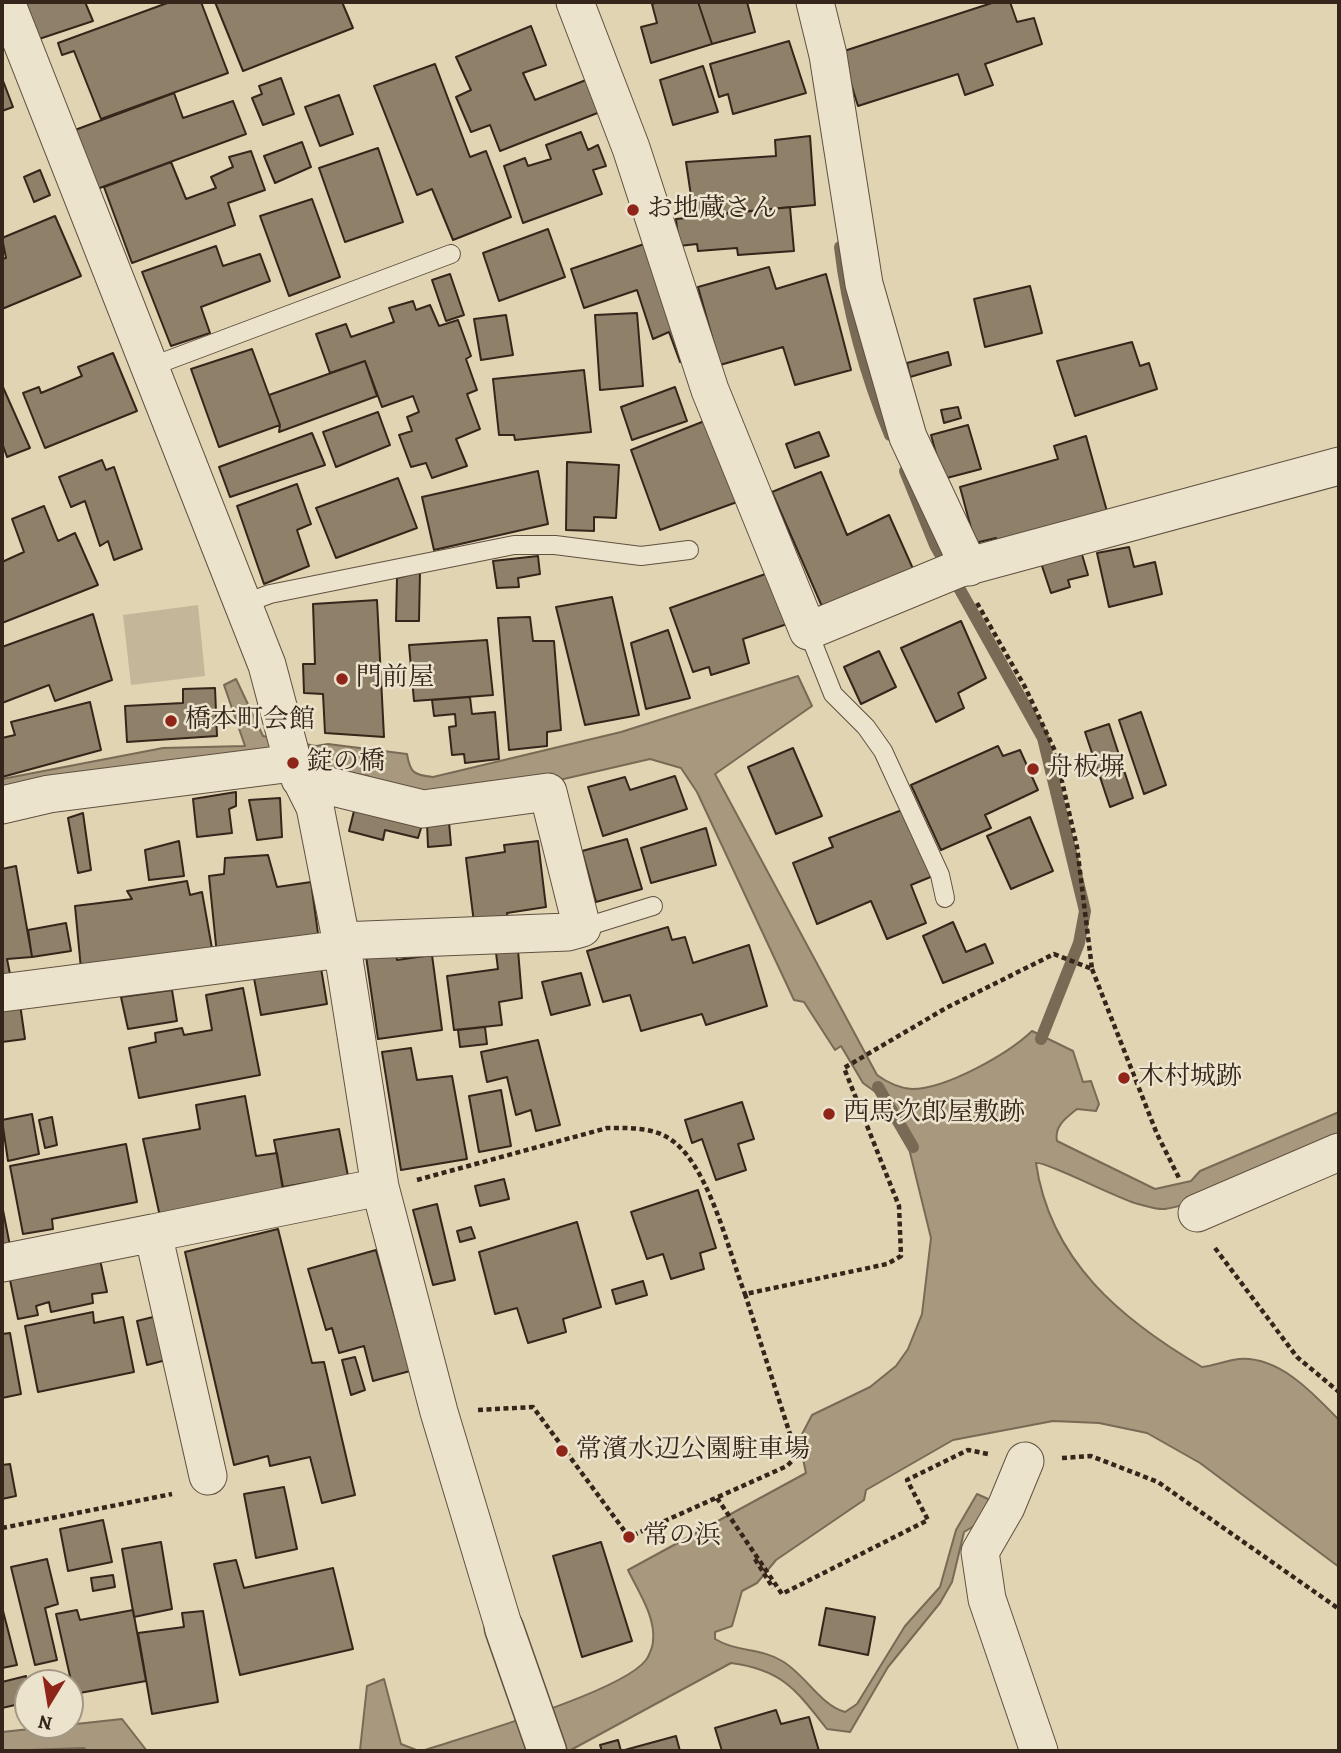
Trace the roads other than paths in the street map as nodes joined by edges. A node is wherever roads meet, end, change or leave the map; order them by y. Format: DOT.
graph roads {
  1 [pos="6,2"];
  2 [pos="575,2"];
  3 [pos="815,2"];
  4 [pos="451,254"];
  5 [pos="150,367"];
  6 [pos="1339,466"];
  7 [pos="689,550"];
  8 [pos="963,568"];
  9 [pos="243,604"];
  10 [pos="808,631"];
  11 [pos="297,771"];
  12 [pos="2,805"];
  13 [pos="945,898"];
  14 [pos="653,905"];
  15 [pos="582,928"];
  16 [pos="341,945"];
  17 [pos="2,993"];
  18 [pos="1339,1152"];
  19 [pos="380,1187"];
  20 [pos="1197,1213"];
  21 [pos="153,1233"];
  22 [pos="2,1263"];
  23 [pos="1025,1461"];
  24 [pos="208,1476"];
  25 [pos="504,1628"];
  26 [pos="547,1751"];
  27 [pos="1039,1751"];
  1 -- 5 [label="street"];
  2 -- 10 [label="street"];
  3 -- 8 [label="street"];
  4 -- 5 [label="lane"];
  5 -- 9 [label="street"];
  6 -- 8 [label="street"];
  7 -- 9 [label="lane"];
  8 -- 10 [label="street"];
  9 -- 11 [label="street"];
  10 -- 13 [label="lane"];
  11 -- 12 [label="street"];
  11 -- 15 [label="street"];
  11 -- 16 [label="street"];
  14 -- 15 [label="lane"];
  15 -- 16 [label="street"];
  16 -- 17 [label="street"];
  16 -- 19 [label="street"];
  18 -- 20 [label="street"];
  19 -- 21 [label="street"];
  19 -- 25 [label="street"];
  21 -- 22 [label="street"];
  21 -- 24 [label="street"];
  23 -- 27 [label="street"];
  25 -- 26 [label="street"];
}
